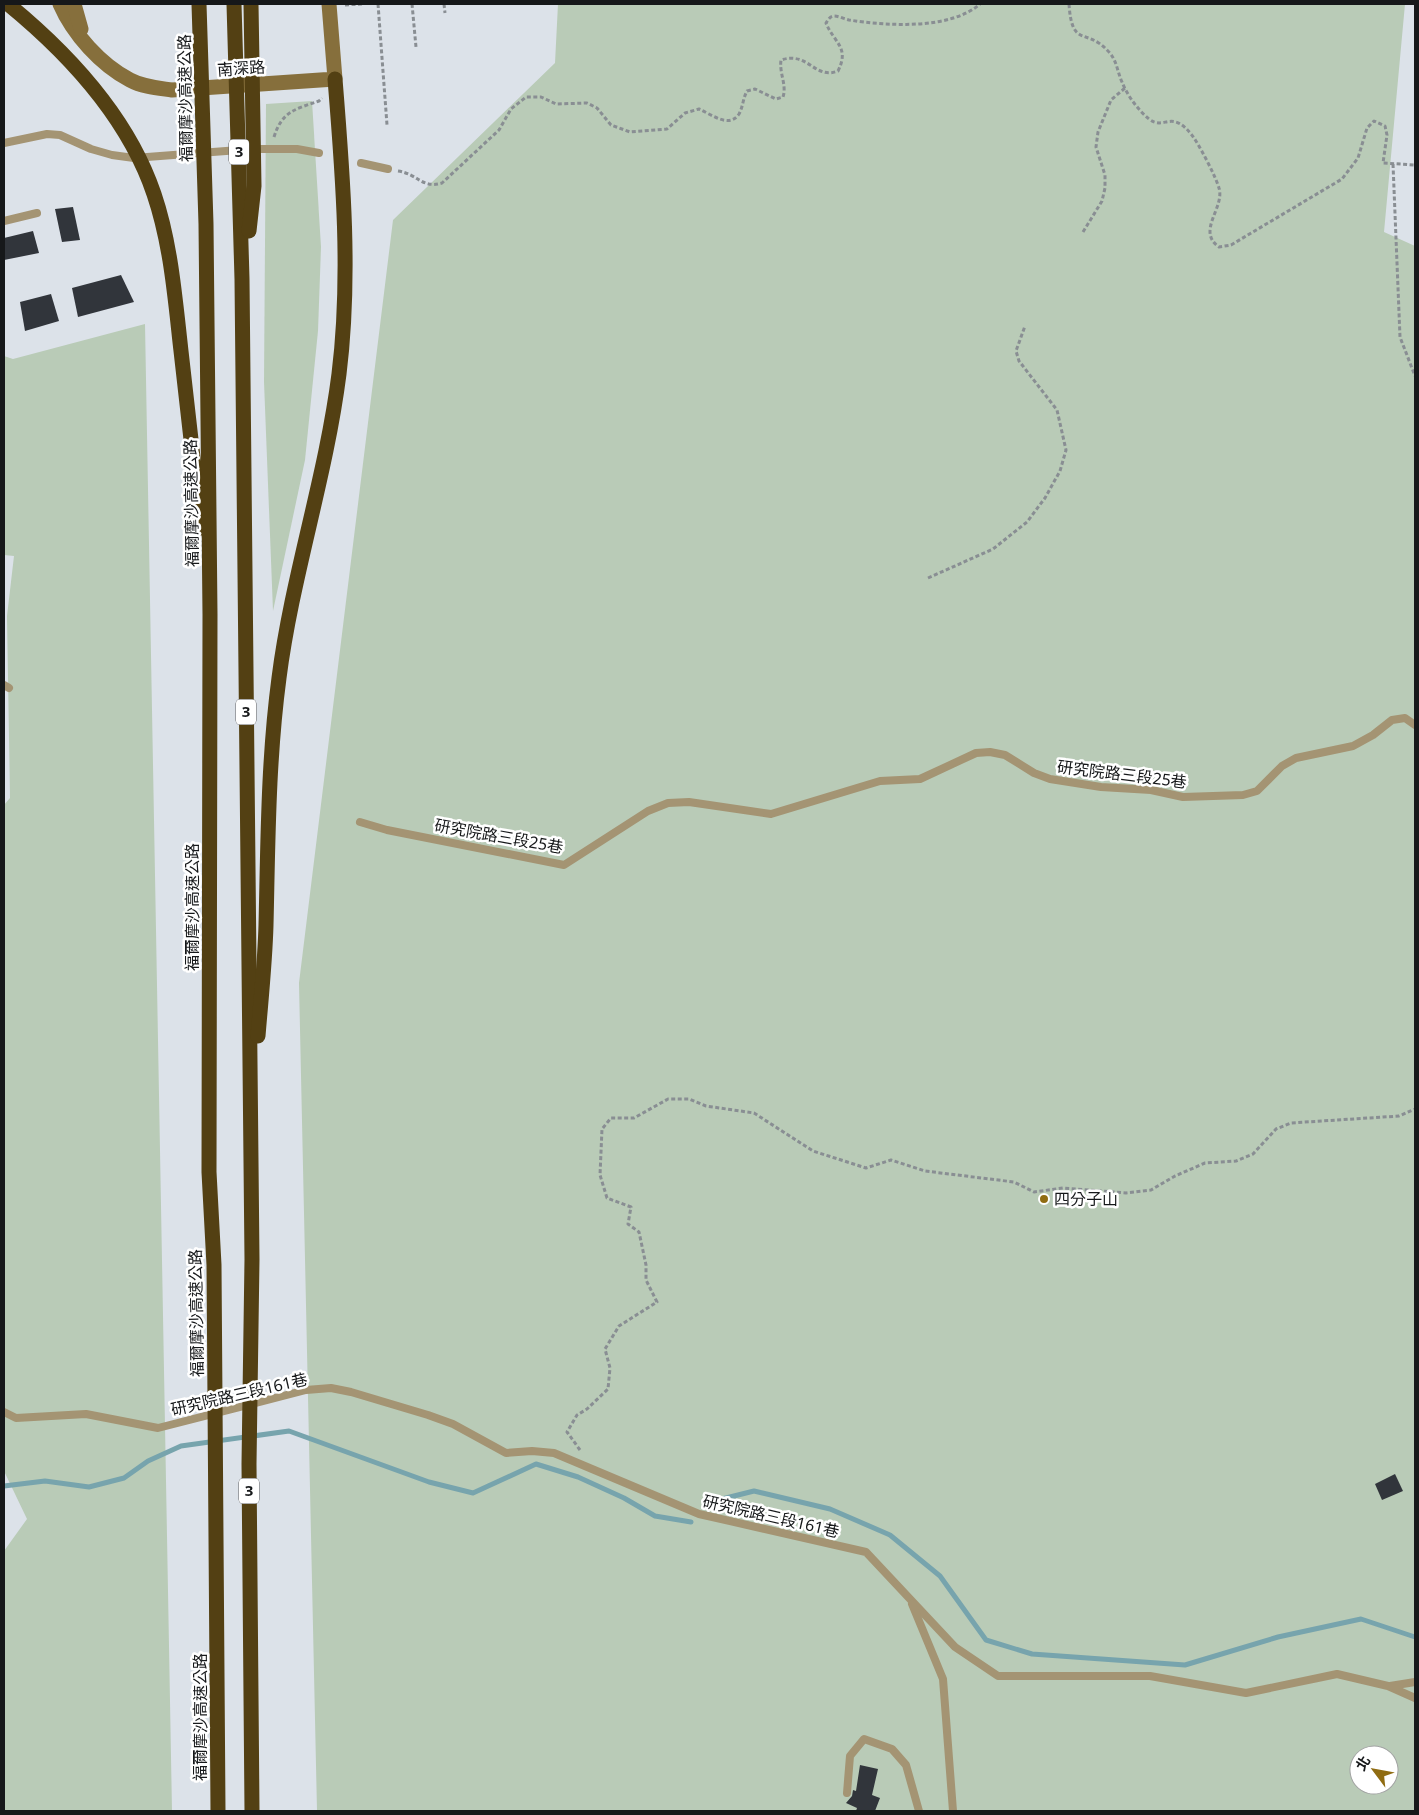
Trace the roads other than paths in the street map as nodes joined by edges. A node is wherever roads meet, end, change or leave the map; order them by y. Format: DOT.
graph roads {
  1 [pos="8,4"];
  2 [pos="60,4"];
  3 [pos="74,4"];
  4 [pos="200,4"];
  5 [pos="234,4"];
  6 [pos="251,4"];
  7 [pos="329,4"];
  8 [pos="244,24"];
  9 [pos="88,46"];
  10 [pos="335,79"];
  11 [pos="4,143"];
  12 [pos="319,153"];
  13 [pos="361,162"];
  14 [pos="388,169"];
  15 [pos="36,213"];
  16 [pos="4,221"];
  17 [pos="210,614"];
  18 [pos="1415,725"];
  19 [pos="360,822"];
  20 [pos="250,1145"];
  21 [pos="4,1412"];
  22 [pos="909,1597"];
  23 [pos="1415,1682"];
  24 [pos="1388,1686"];
  25 [pos="1415,1698"];
  26 [pos="847,1793"];
  27 [pos="218,1811"];
  28 [pos="252,1811"];
  29 [pos="919,1811"];
  30 [pos="953,1811"];
  1 -- 17 [label="highway"];
  2 -- 9 [label="main road, 南深路"];
  3 -- 9 [label="main road, 南深路"];
  4 -- 17 [label="highway, 福爾摩沙高速公路 / 3"];
  5 -- 8 [label="highway"];
  6 -- 8 [label="highway"];
  7 -- 10 [label="main road"];
  8 -- 20 [label="highway, 3"];
  9 -- 10 [label="main road, 南深路"];
  10 -- 20 [label="highway"];
  11 -- 12 [label="lane"];
  13 -- 14 [label="lane"];
  15 -- 16 [label="lane"];
  17 -- 27 [label="highway, 福爾摩沙高速公路 / 3"];
  18 -- 19 [label="lane, 研究院路三段25巷"];
  20 -- 28 [label="highway, 3"];
  21 -- 22 [label="lane, 研究院路三段161巷"];
  22 -- 24 [label="lane, 研究院路三段161巷"];
  22 -- 30 [label="lane"];
  23 -- 24 [label="lane"];
  24 -- 25 [label="lane, 研究院路三段161巷"];
  26 -- 29 [label="lane"];
}
